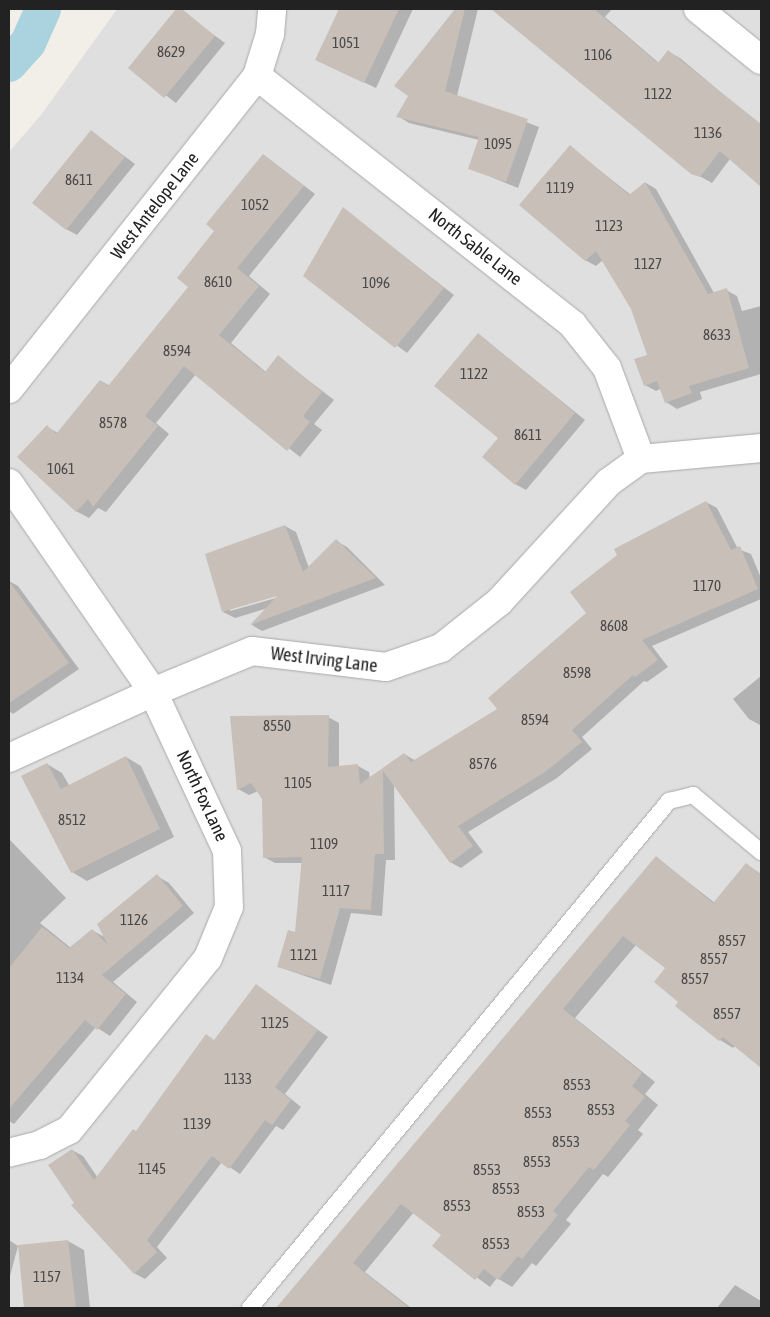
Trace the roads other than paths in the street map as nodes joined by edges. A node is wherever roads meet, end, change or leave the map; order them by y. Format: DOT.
graph roads {
  1 [pos="272,9"];
  2 [pos="698,9"];
  3 [pos="761,60"];
  4 [pos="257,76"];
  5 [pos="9,389"];
  6 [pos="761,448"];
  7 [pos="641,459"];
  8 [pos="9,483"];
  9 [pos="153,692"];
  10 [pos="9,758"];
  11 [pos="761,852"];
  12 [pos="9,1153"];
  13 [pos="250,1308"];
  1 -- 4 [label="street, West Antelope Lane"];
  2 -- 3 [label="street"];
  4 -- 5 [label="street, West Antelope Lane"];
  4 -- 7 [label="street, North Sable Lane"];
  6 -- 7 [label="street"];
  7 -- 9 [label="street, West Irving Lane"];
  8 -- 9 [label="street, North Fox Lane"];
  9 -- 10 [label="street, West Irving Lane"];
  9 -- 12 [label="street, North Fox Lane"];
  11 -- 13 [label="lane"];
}
